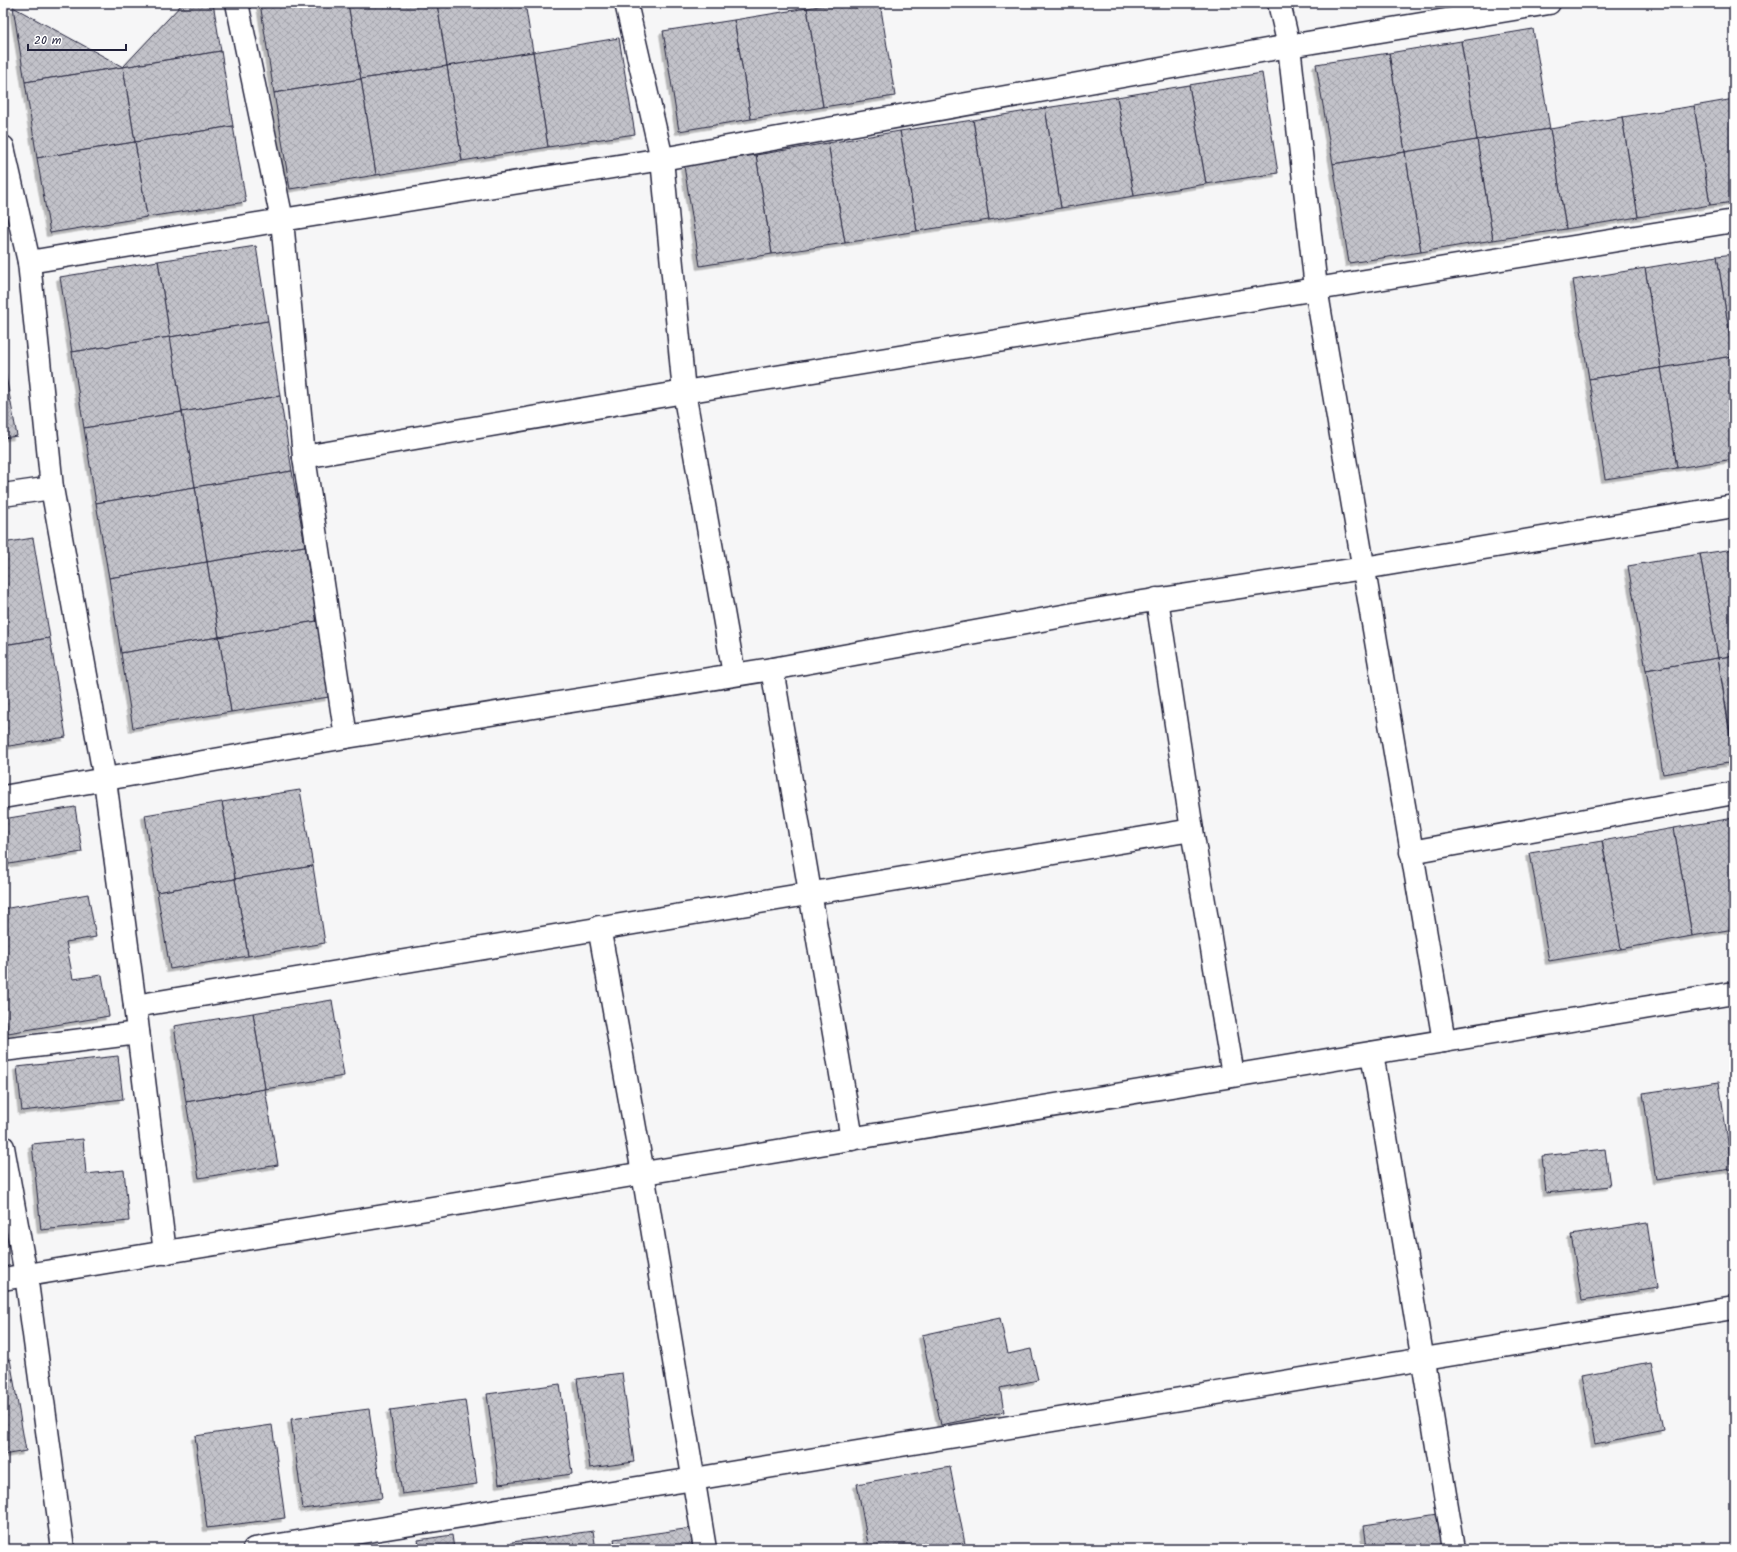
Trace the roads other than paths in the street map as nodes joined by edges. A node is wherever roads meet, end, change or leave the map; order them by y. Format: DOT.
graph roads {
  1 [pos="237,3"];
  2 [pos="626,3"];
  3 [pos="1279,3"];
  4 [pos="1550,3"];
  5 [pos="1289,46"];
  6 [pos="3,147"];
  7 [pos="662,159"];
  8 [pos="282,220"];
  9 [pos="1734,221"];
  10 [pos="29,262"];
  11 [pos="1316,288"];
  12 [pos="684,392"];
  13 [pos="304,457"];
  14 [pos="52,488"];
  15 [pos="3,495"];
  16 [pos="1734,506"];
  17 [pos="1364,568"];
  18 [pos="1157,599"];
  19 [pos="772,669"];
  20 [pos="734,674"];
  21 [pos="346,737"];
  22 [pos="105,780"];
  23 [pos="1734,793"];
  24 [pos="3,797"];
  25 [pos="1192,830"];
  26 [pos="1412,852"];
  27 [pos="810,894"];
  28 [pos="600,928"];
  29 [pos="1734,992"];
  30 [pos="135,1006"];
  31 [pos="138,1033"];
  32 [pos="1444,1041"];
  33 [pos="3,1050"];
  34 [pos="1372,1053"];
  35 [pos="1233,1075"];
  36 [pos="852,1139"];
  37 [pos="3,1147"];
  38 [pos="643,1173"];
  39 [pos="165,1252"];
  40 [pos="26,1275"];
  41 [pos="3,1279"];
  42 [pos="1734,1308"];
  43 [pos="1424,1359"];
  44 [pos="694,1480"];
  45 [pos="64,1549"];
  46 [pos="254,1549"];
  47 [pos="705,1549"];
  48 [pos="1454,1549"];
  1 -- 8 [label="street"];
  2 -- 7 [label="street"];
  3 -- 5 [label="street"];
  4 -- 5 [label="street"];
  5 -- 7 [label="street"];
  5 -- 11 [label="street"];
  6 -- 10 [label="street"];
  7 -- 8 [label="street"];
  7 -- 12 [label="street"];
  8 -- 10 [label="street"];
  8 -- 13 [label="street"];
  9 -- 11 [label="street"];
  10 -- 14 [label="street"];
  11 -- 12 [label="street"];
  11 -- 17 [label="street"];
  12 -- 13 [label="street"];
  12 -- 20 [label="street"];
  13 -- 21 [label="street"];
  14 -- 15 [label="street"];
  14 -- 22 [label="street"];
  16 -- 17 [label="street"];
  17 -- 18 [label="street"];
  17 -- 26 [label="street"];
  18 -- 19 [label="street"];
  18 -- 25 [label="street"];
  19 -- 20 [label="street"];
  19 -- 27 [label="street"];
  20 -- 21 [label="street"];
  21 -- 22 [label="street"];
  22 -- 24 [label="street"];
  22 -- 30 [label="street"];
  23 -- 26 [label="street"];
  25 -- 27 [label="street"];
  25 -- 35 [label="street"];
  26 -- 32 [label="street"];
  27 -- 28 [label="street"];
  27 -- 36 [label="street"];
  28 -- 30 [label="street"];
  28 -- 38 [label="street"];
  29 -- 32 [label="street"];
  30 -- 31 [label="street"];
  31 -- 33 [label="street"];
  31 -- 39 [label="street"];
  32 -- 34 [label="street"];
  34 -- 35 [label="street"];
  34 -- 43 [label="street"];
  35 -- 36 [label="street"];
  36 -- 38 [label="street"];
  37 -- 40 [label="street"];
  38 -- 39 [label="street"];
  38 -- 44 [label="street"];
  39 -- 40 [label="street"];
  40 -- 41 [label="street"];
  40 -- 45 [label="street"];
  42 -- 43 [label="street"];
  43 -- 44 [label="street"];
  43 -- 48 [label="street"];
  44 -- 46 [label="street"];
  44 -- 47 [label="street"];
}
